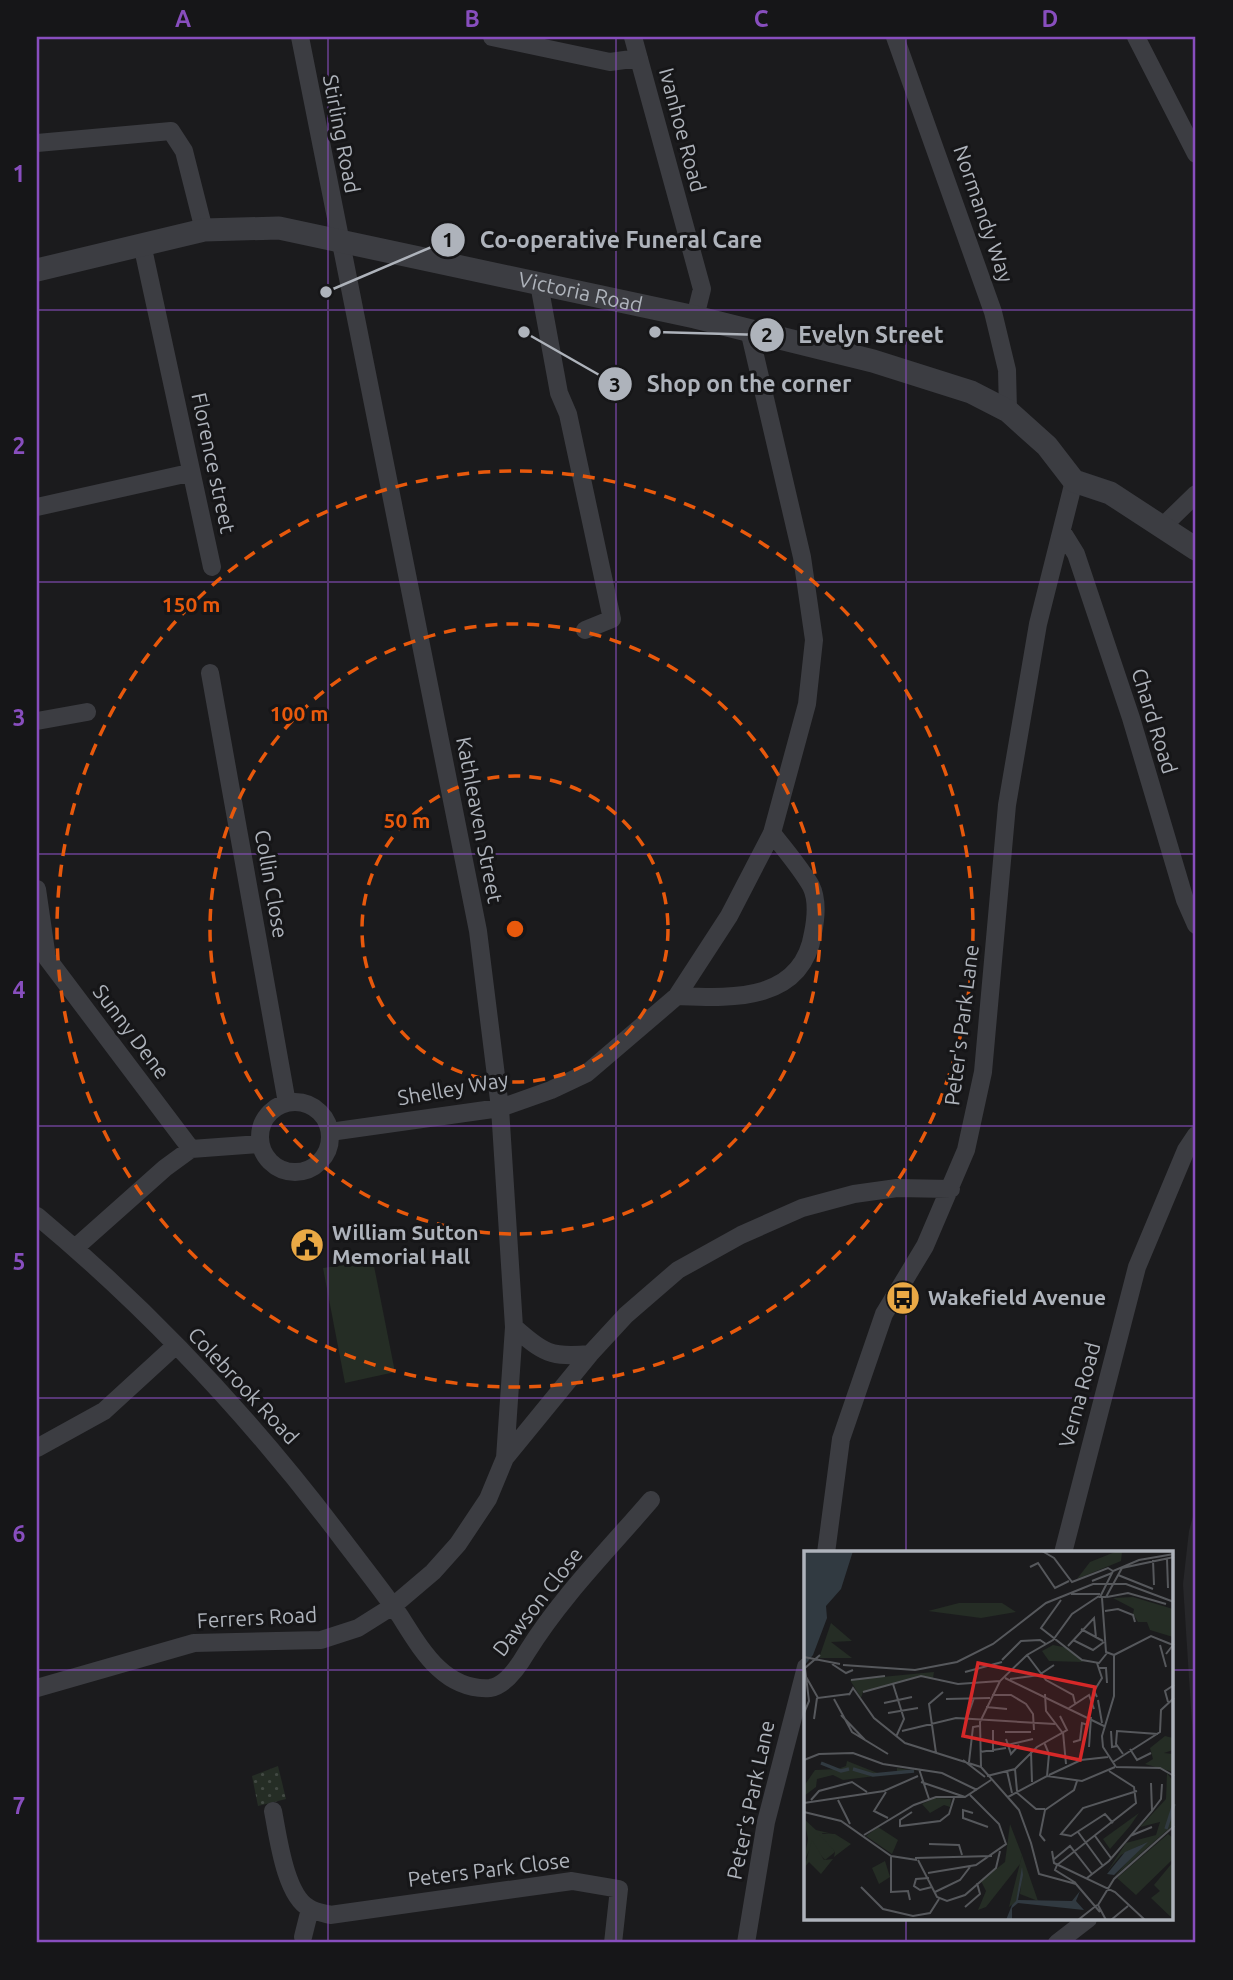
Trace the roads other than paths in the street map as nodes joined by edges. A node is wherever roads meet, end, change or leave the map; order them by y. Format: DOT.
graph roads {
  1 [pos="300,37"];
  2 [pos="492,37"];
  3 [pos="634,37"];
  4 [pos="895,37"];
  5 [pos="1136,37"];
  6 [pos="639,58"];
  7 [pos="37,143"];
  8 [pos="1196,154"];
  9 [pos="204,230"];
  10 [pos="338,241"];
  11 [pos="142,244"];
  12 [pos="37,270"];
  13 [pos="539,284"];
  14 [pos="695,317"];
  15 [pos="749,330"];
  16 [pos="1008,411"];
  17 [pos="190,473"];
  18 [pos="1074,481"];
  19 [pos="1196,494"];
  20 [pos="37,507"];
  21 [pos="1163,527"];
  22 [pos="1063,533"];
  23 [pos="1196,549"];
  24 [pos="212,567"];
  25 [pos="585,630"];
  26 [pos="210,673"];
  27 [pos="87,712"];
  28 [pos="37,720"];
  29 [pos="772,833"];
  30 [pos="37,890"];
  31 [pos="1196,925"];
  32 [pos="41,936"];
  33 [pos="677,996"];
  34 [pos="287,1103"];
  35 [pos="500,1108"];
  36 [pos="330,1132"];
  37 [pos="1196,1135"];
  38 [pos="260,1144"];
  39 [pos="191,1149"];
  40 [pos="951,1189"];
  41 [pos="37,1216"];
  42 [pos="75,1248"];
  43 [pos="514,1327"];
  44 [pos="175,1346"];
  45 [pos="590,1354"];
  46 [pos="37,1448"];
  47 [pos="505,1458"];
  48 [pos="652,1500"];
  49 [pos="826,1551"];
  50 [pos="1064,1551"];
  51 [pos="393,1606"];
  52 [pos="804,1675"];
  53 [pos="37,1688"];
  54 [pos="273,1811"];
  55 [pos="310,1909"];
  56 [pos="1087,1920"];
  57 [pos="303,1937"];
  58 [pos="613,1943"];
  59 [pos="746,1943"];
  60 [pos="1057,1943"];
  1 -- 10 [label="street, Stirling Road"];
  2 -- 6 [label="street"];
  3 -- 6 [label="street, Ivanhoe Road"];
  4 -- 16 [label="street, Normandy Way"];
  5 -- 8 [label="street"];
  6 -- 14 [label="street, Ivanhoe Road"];
  7 -- 9 [label="street"];
  9 -- 10 [label="street, Victoria Road"];
  9 -- 11 [label="street, Victoria Road"];
  10 -- 13 [label="street, Victoria Road"];
  10 -- 35 [label="street, Kathleaven Street"];
  11 -- 12 [label="street, Victoria Road"];
  11 -- 17 [label="street, Florence street"];
  13 -- 14 [label="street, Victoria Road"];
  13 -- 25 [label="street"];
  14 -- 15 [label="street, Victoria Road"];
  15 -- 16 [label="street, Victoria Road"];
  15 -- 29 [label="street, Shelley Way"];
  16 -- 18 [label="street, Victoria Road"];
  17 -- 20 [label="street"];
  17 -- 24 [label="street, Florence street"];
  18 -- 21 [label="street"];
  18 -- 22 [label="street, Peter's Park Lane"];
  19 -- 21 [label="street"];
  21 -- 23 [label="street"];
  22 -- 31 [label="street, Chard Road"];
  22 -- 40 [label="street, Peter's Park Lane"];
  26 -- 34 [label="street, Collin Close"];
  27 -- 28 [label="street"];
  29 -- 33 [label="street, Shelley Way"];
  29 -- 33 [label="street"];
  30 -- 32 [label="street, Sunny Dene"];
  32 -- 39 [label="street, Sunny Dene"];
  33 -- 35 [label="street, Shelley Way"];
  34 -- 36 [label="street"];
  34 -- 38 [label="street"];
  35 -- 36 [label="street, Shelley Way"];
  35 -- 43 [label="street, Kathleaven Street"];
  36 -- 38 [label="street"];
  37 -- 50 [label="street, Verna Road"];
  38 -- 39 [label="street"];
  39 -- 42 [label="street"];
  40 -- 45 [label="street"];
  40 -- 49 [label="street, Peter's Park Lane"];
  41 -- 42 [label="street, Colebrook Road"];
  42 -- 44 [label="street, Colebrook Road"];
  43 -- 45 [label="street"];
  43 -- 47 [label="street, Kathleaven Street"];
  44 -- 46 [label="street"];
  44 -- 51 [label="street, Colebrook Road"];
  45 -- 47 [label="street"];
  47 -- 51 [label="street"];
  48 -- 51 [label="street, Dawson Close"];
  51 -- 53 [label="street, Ferrers Road"];
  52 -- 59 [label="street, Peter's Park Lane"];
  54 -- 55 [label="street"];
  55 -- 57 [label="street"];
  55 -- 58 [label="street, Peters Park Close"];
  56 -- 60 [label="street"];
}
